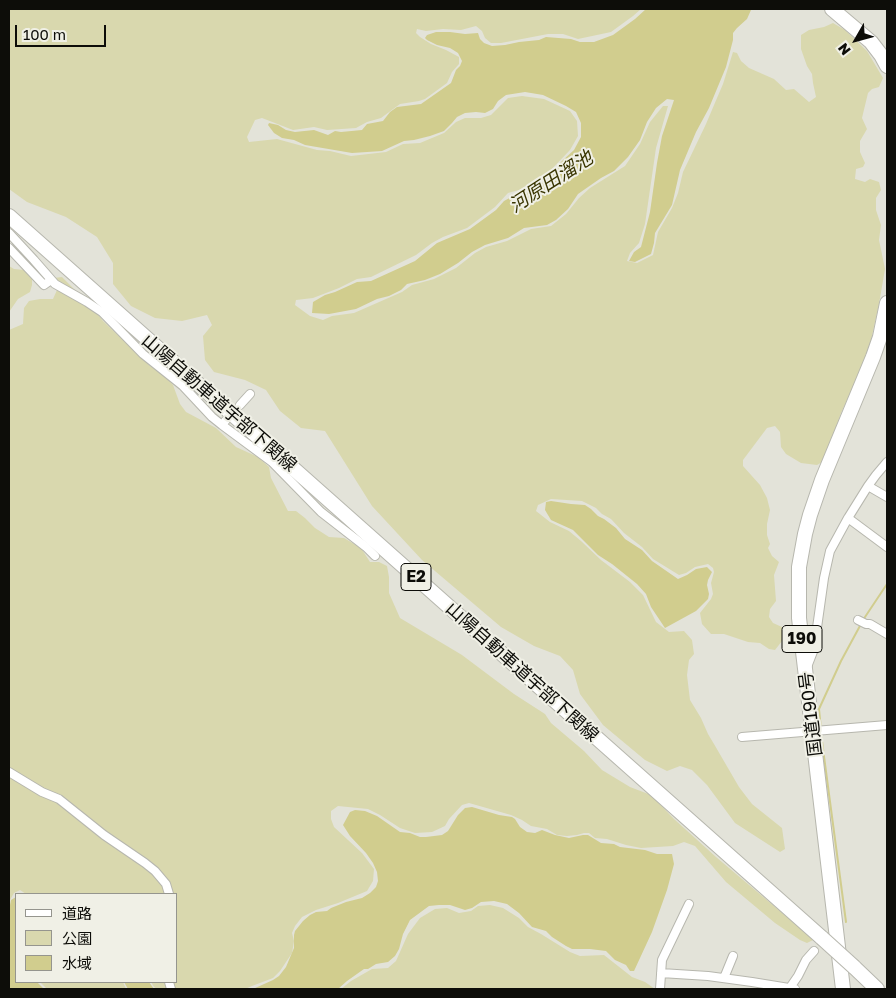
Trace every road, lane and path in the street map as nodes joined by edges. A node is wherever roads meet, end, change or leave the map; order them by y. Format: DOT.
graph roads {
  1 [pos="832,9"];
  2 [pos="887,66"];
  3 [pos="9,216"];
  4 [pos="9,233"];
  5 [pos="9,248"];
  6 [pos="51,280"];
  7 [pos="887,302"];
  8 [pos="250,394"];
  9 [pos="240,405"];
  10 [pos="887,462"];
  11 [pos="868,486"];
  12 [pos="887,497"];
  13 [pos="848,518"];
  14 [pos="887,547"];
  15 [pos="375,556"];
  16 [pos="858,620"];
  17 [pos="887,634"];
  18 [pos="806,672"];
  19 [pos="887,725"];
  20 [pos="812,731"];
  21 [pos="742,736"];
  22 [pos="9,772"];
  23 [pos="169,893"];
  24 [pos="689,904"];
  25 [pos="814,951"];
  26 [pos="733,956"];
  27 [pos="661,973"];
  28 [pos="724,978"];
  29 [pos="660,989"];
  30 [pos="791,989"];
  31 [pos="843,989"];
  32 [pos="877,989"];
  1 -- 2 [label="highway"];
  3 -- 32 [label="highway, 山陽自動車道宇部下関線 / E2, bridge"];
  4 -- 6 [label="street"];
  5 -- 6 [label="street"];
  6 -- 15 [label="street"];
  7 -- 18 [label="highway, 国道190号 / 190"];
  8 -- 9 [label="street"];
  10 -- 11 [label="street"];
  11 -- 12 [label="street"];
  11 -- 13 [label="street"];
  13 -- 14 [label="street"];
  13 -- 18 [label="street"];
  16 -- 17 [label="street"];
  18 -- 20 [label="highway, 国道190号 / 190"];
  19 -- 20 [label="street"];
  20 -- 21 [label="street"];
  20 -- 31 [label="highway, 国道190号 / 190"];
  22 -- 23 [label="street"];
  24 -- 27 [label="street"];
  25 -- 30 [label="street"];
  26 -- 28 [label="street"];
  27 -- 28 [label="street"];
  27 -- 29 [label="street"];
  28 -- 30 [label="street"];
}
